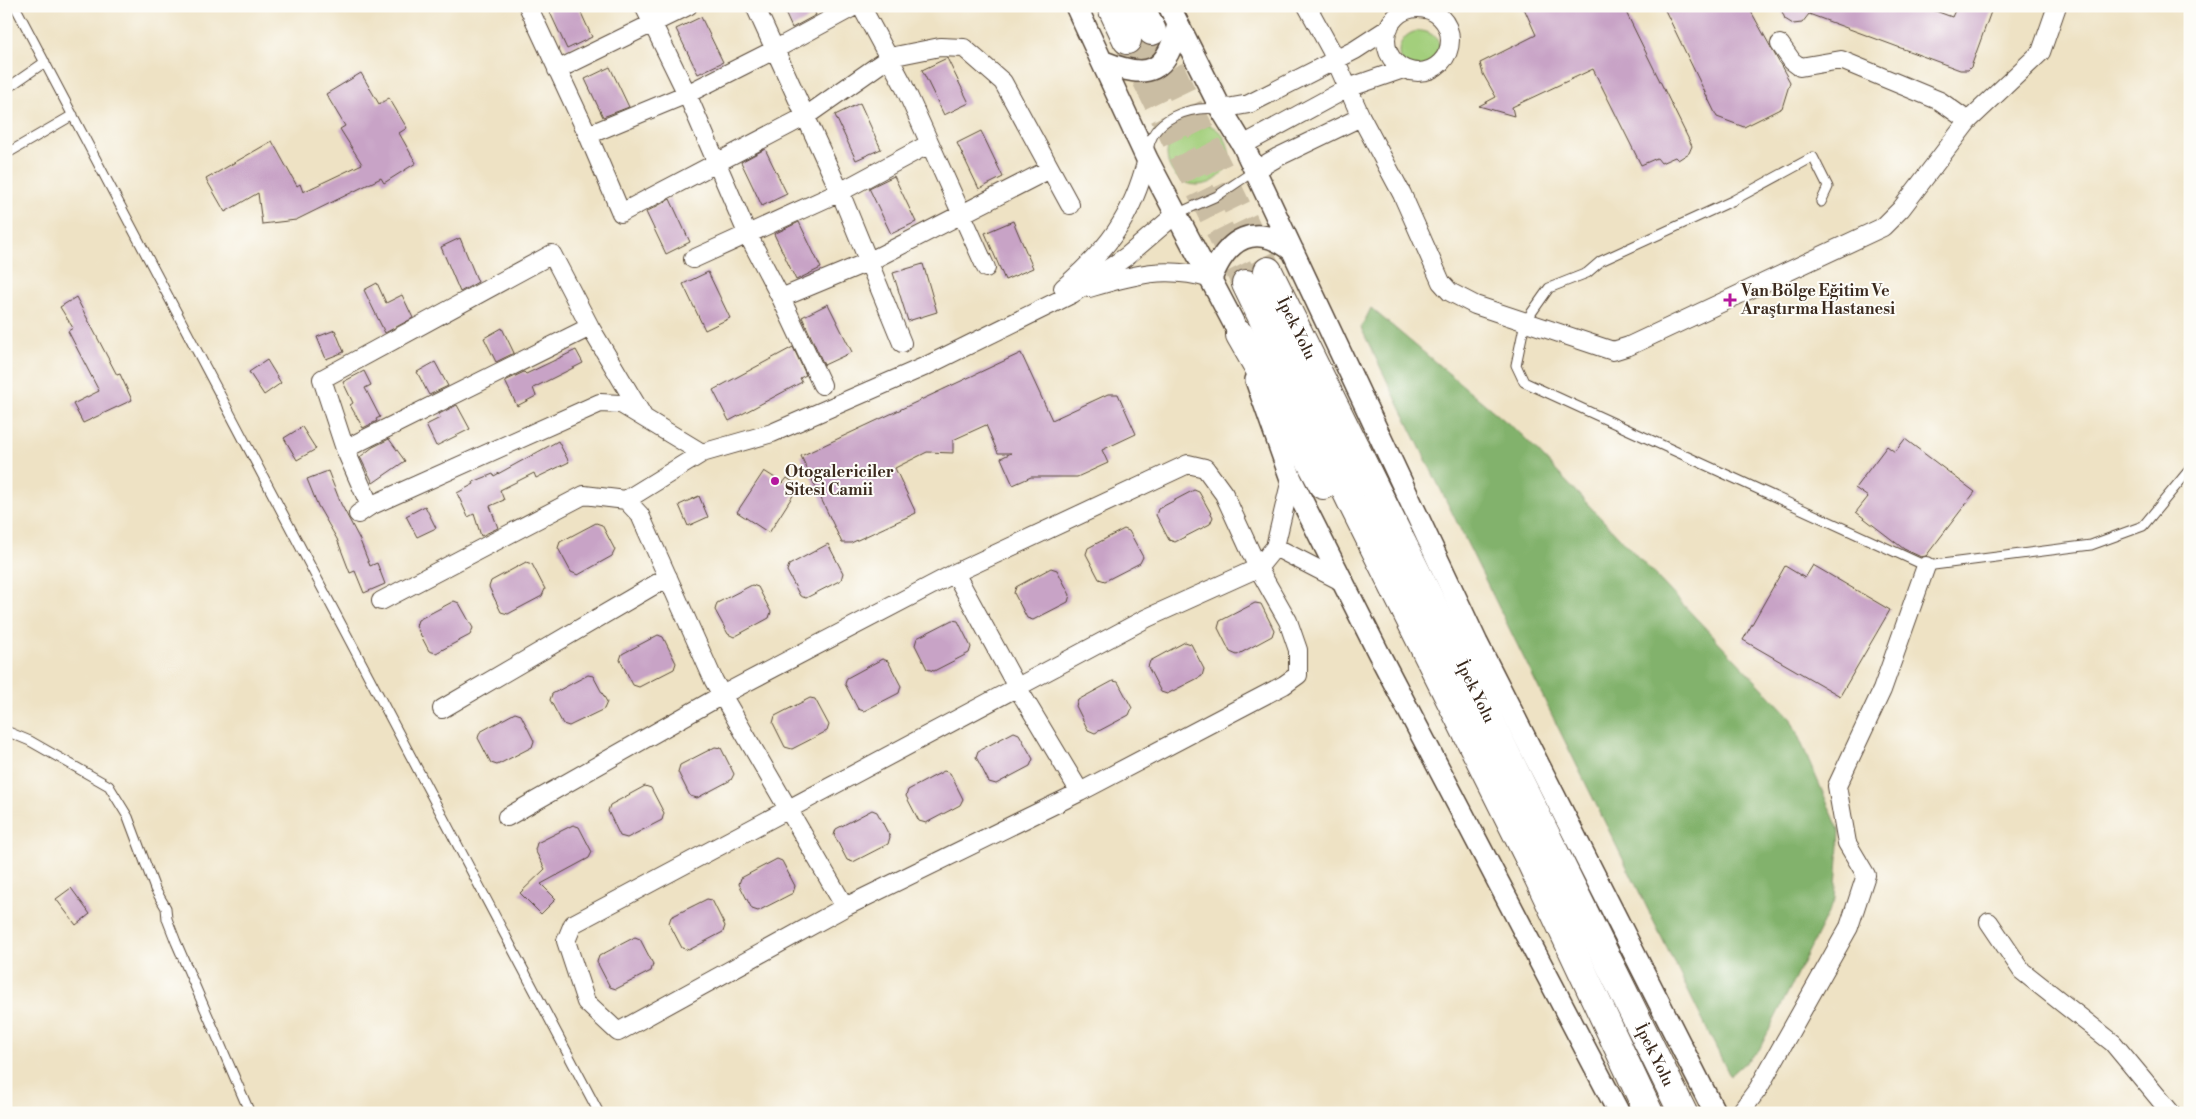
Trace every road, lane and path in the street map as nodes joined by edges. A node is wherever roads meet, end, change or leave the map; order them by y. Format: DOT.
graph roads {
  1 [pos="15,6"];
  2 [pos="528,6"];
  3 [pos="644,6"];
  4 [pos="688,6"];
  5 [pos="755,6"];
  6 [pos="855,6"];
  7 [pos="861,6"];
  8 [pos="1076,6"];
  9 [pos="1111,6"];
  10 [pos="1140,6"];
  11 [pos="1307,6"];
  12 [pos="2057,6"];
  13 [pos="1174,15"];
  14 [pos="652,24"];
  15 [pos="1389,28"];
  16 [pos="1780,44"];
  17 [pos="774,50"];
  18 [pos="890,58"];
  19 [pos="1335,61"];
  20 [pos="45,62"];
  21 [pos="1104,62"];
  22 [pos="1403,69"];
  23 [pos="556,70"];
  24 [pos="1348,88"];
  25 [pos="6,89"];
  26 [pos="687,94"];
  27 [pos="1221,109"];
  28 [pos="73,115"];
  29 [pos="806,116"];
  30 [pos="1361,117"];
  31 [pos="1968,121"];
  32 [pos="588,135"];
  33 [pos="930,144"];
  34 [pos="1243,145"];
  35 [pos="6,154"];
  36 [pos="1147,159"];
  37 [pos="717,163"];
  38 [pos="1050,169"];
  39 [pos="1254,171"];
  40 [pos="840,192"];
  41 [pos="1821,202"];
  42 [pos="1070,205"];
  43 [pos="1176,214"];
  44 [pos="962,216"];
  45 [pos="746,233"];
  46 [pos="1294,251"];
  47 [pos="693,258"];
  48 [pos="870,261"];
  49 [pos="986,268"];
  50 [pos="1211,279"];
  51 [pos="1072,294"];
  52 [pos="781,298"];
  53 [pos="1039,310"];
  54 [pos="1525,322"];
  55 [pos="590,326"];
  56 [pos="1240,335"];
  57 [pos="902,343"];
  58 [pos="822,385"];
  59 [pos="645,419"];
  60 [pos="345,449"];
  61 [pos="702,453"];
  62 [pos="2190,470"];
  63 [pos="1291,479"];
  64 [pos="626,500"];
  65 [pos="1275,547"];
  66 [pos="1926,566"];
  67 [pos="1258,568"];
  68 [pos="955,573"];
  69 [pos="668,577"];
  70 [pos="1343,582"];
  71 [pos="381,601"];
  72 [pos="1017,687"];
  73 [pos="722,695"];
  74 [pos="442,709"];
  75 [pos="6,731"];
  76 [pos="1080,792"];
  77 [pos="787,808"];
  78 [pos="506,817"];
  79 [pos="845,907"];
  80 [pos="1989,922"];
  81 [pos="1621,1056"];
  82 [pos="250,1113"];
  83 [pos="599,1113"];
  84 [pos="1619,1113"];
  85 [pos="1649,1113"];
  86 [pos="1683,1113"];
  87 [pos="1715,1113"];
  88 [pos="1740,1113"];
  89 [pos="2172,1113"];
  1 -- 20 [label="lane"];
  2 -- 23 [label="street"];
  3 -- 14 [label="street"];
  4 -- 14 [label="street"];
  5 -- 17 [label="street"];
  6 -- 17 [label="street"];
  7 -- 18 [label="street"];
  8 -- 21 [label="street"];
  9 -- 10 [label="highway"];
  11 -- 19 [label="street"];
  12 -- 31 [label="street"];
  13 -- 21 [label="street"];
  13 -- 27 [label="street"];
  14 -- 23 [label="street"];
  14 -- 26 [label="street"];
  15 -- 19 [label="street"];
  15 -- 22 [label="street"];
  15 -- 22 [label="street"];
  16 -- 31 [label="street"];
  17 -- 26 [label="street"];
  17 -- 29 [label="street"];
  18 -- 29 [label="street"];
  18 -- 33 [label="street"];
  18 -- 38 [label="street"];
  19 -- 24 [label="street"];
  19 -- 27 [label="street"];
  20 -- 25 [label="lane"];
  20 -- 28 [label="lane"];
  21 -- 36 [label="street"];
  22 -- 24 [label="street"];
  23 -- 32 [label="street"];
  24 -- 30 [label="street"];
  24 -- 34 [label="street"];
  26 -- 32 [label="street"];
  26 -- 37 [label="street"];
  27 -- 34 [label="street"];
  27 -- 36 [label="lane"];
  28 -- 35 [label="lane"];
  28 -- 83 [label="lane"];
  29 -- 37 [label="street"];
  29 -- 40 [label="street"];
  30 -- 39 [label="street"];
  30 -- 54 [label="street"];
  31 -- 54 [label="street"];
  32 -- 37 [label="street"];
  33 -- 40 [label="street"];
  33 -- 44 [label="street"];
  34 -- 39 [label="street"];
  36 -- 43 [label="street"];
  36 -- 53 [label="street"];
  37 -- 45 [label="street"];
  38 -- 42 [label="street"];
  38 -- 44 [label="street"];
  39 -- 43 [label="lane"];
  39 -- 46 [label="street"];
  40 -- 45 [label="street"];
  40 -- 48 [label="street"];
  41 -- 54 [label="lane"];
  43 -- 50 [label="street"];
  43 -- 51 [label="street"];
  44 -- 48 [label="street"];
  44 -- 49 [label="street"];
  45 -- 47 [label="street"];
  45 -- 52 [label="street"];
  46 -- 50 [label="street"];
  46 -- 87 [label="street"];
  48 -- 52 [label="street"];
  48 -- 57 [label="street"];
  50 -- 51 [label="street"];
  50 -- 56 [label="street"];
  51 -- 53 [label="street"];
  52 -- 58 [label="street"];
  53 -- 61 [label="street"];
  54 -- 66 [label="lane"];
  55 -- 59 [label="street"];
  55 -- 60 [label="street"];
  55 -- 60 [label="street"];
  56 -- 63 [label="street"];
  56 -- 81 [label="highway"];
  59 -- 60 [label="street"];
  59 -- 61 [label="street"];
  61 -- 64 [label="street"];
  62 -- 66 [label="lane"];
  63 -- 65 [label="street"];
  63 -- 70 [label="street"];
  64 -- 69 [label="street"];
  64 -- 71 [label="street"];
  65 -- 67 [label="street"];
  65 -- 70 [label="street"];
  66 -- 88 [label="street"];
  67 -- 68 [label="street"];
  67 -- 72 [label="street"];
  67 -- 76 [label="street"];
  68 -- 72 [label="street"];
  68 -- 73 [label="street"];
  69 -- 73 [label="street"];
  69 -- 74 [label="street"];
  70 -- 84 [label="street"];
  72 -- 76 [label="street"];
  72 -- 77 [label="street"];
  73 -- 77 [label="street"];
  73 -- 78 [label="street"];
  75 -- 82 [label="lane"];
  76 -- 79 [label="street"];
  77 -- 79 [label="street"];
  77 -- 79 [label="street"];
  80 -- 89 [label="street"];
  81 -- 85 [label="highway, İpek Yolu"];
  81 -- 86 [label="highway, İpek Yolu"];
}
